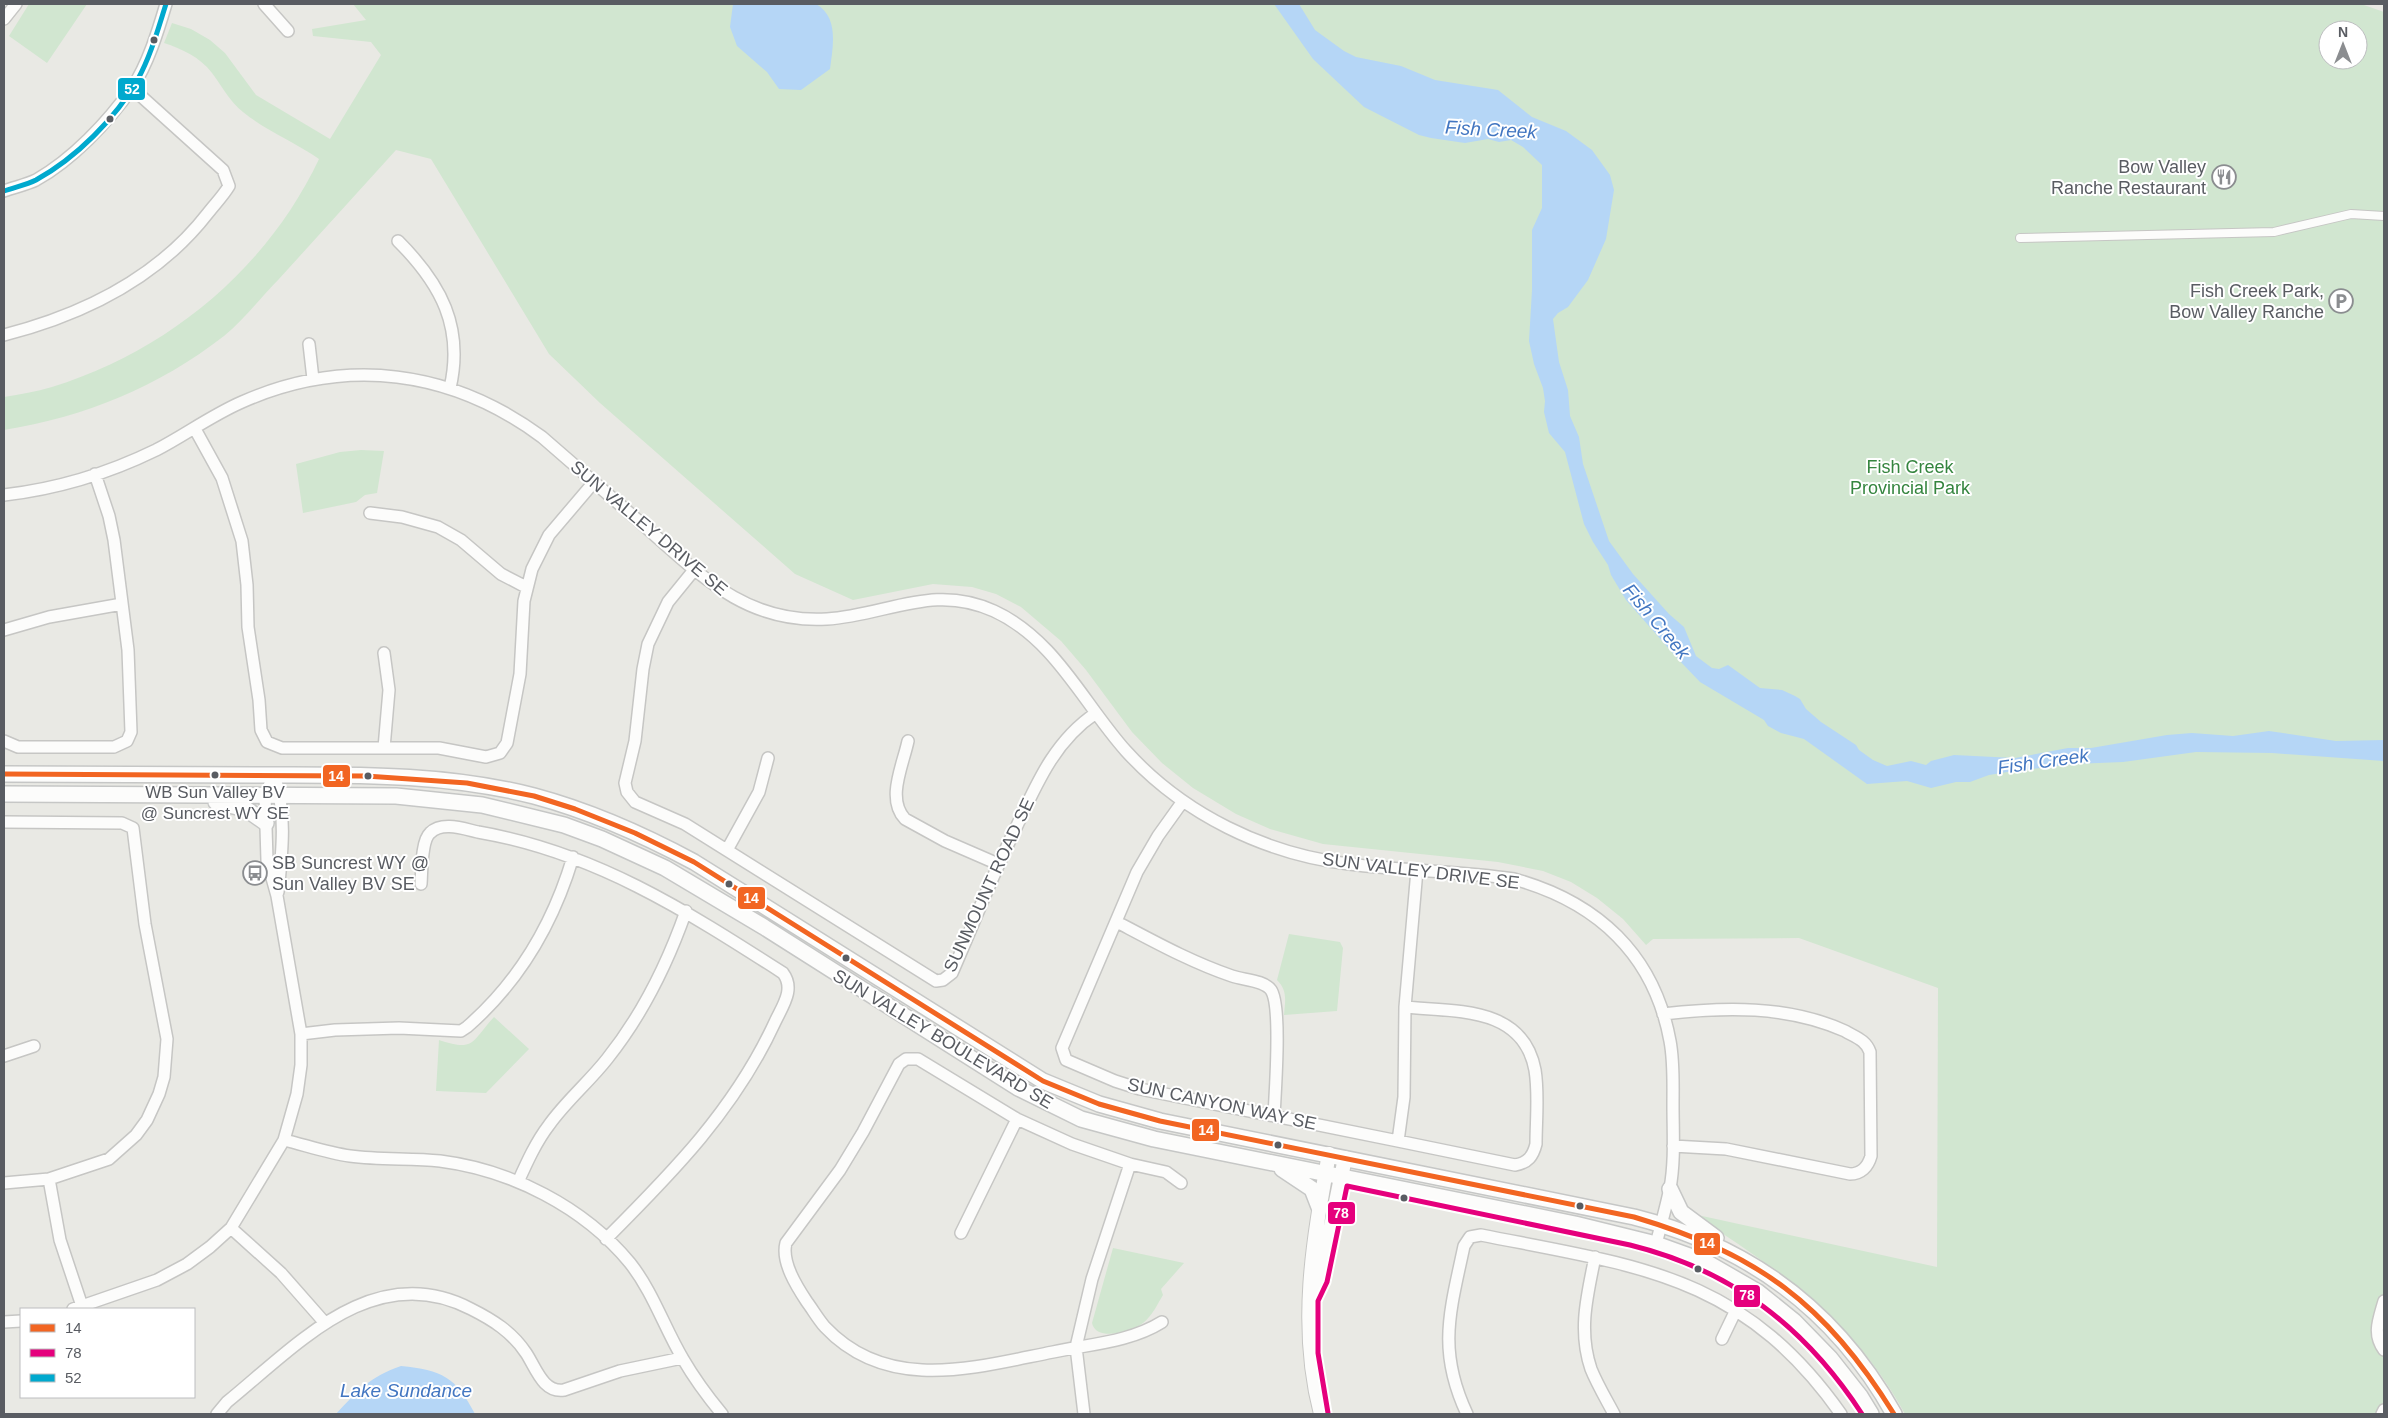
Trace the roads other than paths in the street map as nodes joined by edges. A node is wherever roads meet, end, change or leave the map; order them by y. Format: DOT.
graph roads {
  1 [pos="16,4"];
  2 [pos="166,4"];
  3 [pos="264,4"];
  4 [pos="4,19"];
  5 [pos="288,31"];
  6 [pos="132,88"];
  7 [pos="4,191"];
  8 [pos="2384,216"];
  9 [pos="2020,238"];
  10 [pos="398,241"];
  11 [pos="4,335"];
  12 [pos="309,344"];
  13 [pos="313,379"];
  14 [pos="450,388"];
  15 [pos="195,428"];
  16 [pos="95,474"];
  17 [pos="594,482"];
  18 [pos="4,496"];
  19 [pos="370,513"];
  20 [pos="694,570"];
  21 [pos="526,587"];
  22 [pos="122,604"];
  23 [pos="4,630"];
  24 [pos="384,653"];
  25 [pos="1096,713"];
  26 [pos="4,741"];
  27 [pos="908,741"];
  28 [pos="384,748"];
  29 [pos="768,758"];
  30 [pos="4,774"];
  31 [pos="274,775"];
  32 [pos="4,794"];
  33 [pos="177,794"];
  34 [pos="265,795"];
  35 [pos="281,795"];
  36 [pos="1183,801"];
  37 [pos="4,822"];
  38 [pos="266,823"];
  39 [pos="727,850"];
  40 [pos="573,857"];
  41 [pos="998,864"];
  42 [pos="1417,870"];
  43 [pos="421,884"];
  44 [pos="277,896"];
  45 [pos="686,911"];
  46 [pos="1117,922"];
  47 [pos="1406,1007"];
  48 [pos="1663,1014"];
  49 [pos="302,1034"];
  50 [pos="34,1046"];
  51 [pos="4,1056"];
  52 [pos="1274,1116"];
  53 [pos="1017,1118"];
  54 [pos="284,1140"];
  55 [pos="1398,1141"];
  56 [pos="1673,1146"];
  57 [pos="1329,1154"];
  58 [pos="1345,1158"];
  59 [pos="1130,1164"];
  60 [pos="1272,1164"];
  61 [pos="1326,1174"];
  62 [pos="1341,1177"];
  63 [pos="49,1179"];
  64 [pos="518,1182"];
  65 [pos="4,1183"];
  66 [pos="1181,1183"];
  67 [pos="1670,1189"];
  68 [pos="1319,1207"];
  69 [pos="1661,1224"];
  70 [pos="230,1228"];
  71 [pos="961,1233"];
  72 [pos="606,1239"];
  73 [pos="1656,1244"];
  74 [pos="1732,1252"];
  75 [pos="1595,1257"];
  76 [pos="1310,1299"];
  77 [pos="2384,1301"];
  78 [pos="79,1308"];
  79 [pos="1736,1310"];
  80 [pos="20,1321"];
  81 [pos="4,1322"];
  82 [pos="1162,1322"];
  83 [pos="325,1323"];
  84 [pos="1722,1339"];
  85 [pos="1076,1347"];
  86 [pos="2384,1350"];
  87 [pos="682,1358"];
  88 [pos="2384,1410"];
  89 [pos="216,1414"];
  90 [pos="722,1414"];
  91 [pos="1084,1414"];
  92 [pos="1320,1414"];
  93 [pos="1467,1414"];
  94 [pos="1614,1414"];
  95 [pos="1841,1414"];
  96 [pos="1871,1414"];
  97 [pos="1894,1414"];
  98 [pos="2382,1414"];
  1 -- 4 [label="street"];
  2 -- 6 [label="street"];
  3 -- 5 [label="street"];
  6 -- 7 [label="street"];
  6 -- 11 [label="street"];
  8 -- 9 [label="street"];
  10 -- 14 [label="street"];
  12 -- 13 [label="street"];
  13 -- 14 [label="street, SUN VALLEY DRIVE SE"];
  13 -- 15 [label="street, SUN VALLEY DRIVE SE"];
  14 -- 17 [label="street, SUN VALLEY DRIVE SE"];
  15 -- 16 [label="street, SUN VALLEY DRIVE SE"];
  15 -- 28 [label="street"];
  16 -- 18 [label="street, SUN VALLEY DRIVE SE"];
  16 -- 22 [label="street"];
  17 -- 20 [label="street, SUN VALLEY DRIVE SE"];
  17 -- 21 [label="street"];
  19 -- 21 [label="street"];
  20 -- 25 [label="street, SUN VALLEY DRIVE SE"];
  20 -- 39 [label="street, SUNMOUNT ROAD SE"];
  21 -- 28 [label="street"];
  22 -- 23 [label="street"];
  22 -- 26 [label="street"];
  24 -- 28 [label="street"];
  25 -- 36 [label="street, SUN VALLEY DRIVE SE"];
  25 -- 41 [label="street, SUNMOUNT ROAD SE"];
  27 -- 41 [label="street"];
  29 -- 39 [label="street"];
  30 -- 31 [label="main road, SUN VALLEY BOULEVARD SE"];
  31 -- 34 [label="street"];
  31 -- 35 [label="street"];
  31 -- 57 [label="main road, SUN VALLEY BOULEVARD SE"];
  32 -- 33 [label="main road, SUN VALLEY BOULEVARD SE"];
  33 -- 34 [label="main road, SUN VALLEY BOULEVARD SE"];
  33 -- 38 [label="main road"];
  34 -- 35 [label="main road, SUN VALLEY BOULEVARD SE"];
  34 -- 38 [label="street"];
  35 -- 44 [label="street"];
  35 -- 60 [label="main road, SUN VALLEY BOULEVARD SE"];
  36 -- 42 [label="street, SUN VALLEY DRIVE SE"];
  36 -- 46 [label="street, SUN CANYON WAY SE"];
  37 -- 63 [label="street"];
  38 -- 44 [label="street"];
  39 -- 41 [label="street, SUNMOUNT ROAD SE"];
  40 -- 43 [label="street"];
  40 -- 45 [label="street"];
  40 -- 49 [label="street"];
  42 -- 47 [label="street"];
  42 -- 48 [label="street, SUN VALLEY DRIVE SE"];
  44 -- 49 [label="street"];
  45 -- 64 [label="street"];
  45 -- 72 [label="street"];
  46 -- 52 [label="street"];
  46 -- 52 [label="street, SUN CANYON WAY SE"];
  47 -- 55 [label="street"];
  47 -- 55 [label="street, SUN CANYON WAY SE"];
  48 -- 56 [label="street, SUN VALLEY DRIVE SE"];
  48 -- 56 [label="street"];
  49 -- 54 [label="street"];
  50 -- 51 [label="street"];
  52 -- 55 [label="street, SUN CANYON WAY SE"];
  53 -- 59 [label="street"];
  53 -- 71 [label="street"];
  53 -- 85 [label="street"];
  54 -- 64 [label="street"];
  54 -- 70 [label="street"];
  56 -- 67 [label="street, SUN VALLEY DRIVE SE"];
  57 -- 58 [label="main road, SUN VALLEY BOULEVARD SE"];
  57 -- 61 [label="street"];
  58 -- 62 [label="street"];
  58 -- 69 [label="main road, SUN VALLEY BOULEVARD SE"];
  59 -- 66 [label="street"];
  59 -- 85 [label="street"];
  60 -- 61 [label="main road, SUN VALLEY BOULEVARD SE"];
  60 -- 68 [label="main road"];
  61 -- 62 [label="main road, SUN VALLEY BOULEVARD SE"];
  61 -- 68 [label="street"];
  62 -- 73 [label="main road, SUN VALLEY BOULEVARD SE"];
  62 -- 76 [label="street"];
  63 -- 65 [label="street"];
  63 -- 78 [label="street"];
  64 -- 72 [label="street"];
  67 -- 69 [label="street, SUN VALLEY DRIVE SE"];
  67 -- 74 [label="main road"];
  68 -- 76 [label="street"];
  69 -- 73 [label="street, SUN VALLEY DRIVE SE"];
  69 -- 74 [label="main road, SUN VALLEY BOULEVARD SE"];
  70 -- 78 [label="street"];
  70 -- 83 [label="street"];
  72 -- 87 [label="street"];
  73 -- 96 [label="main road, SUN VALLEY BOULEVARD SE"];
  74 -- 97 [label="main road, SUN VALLEY BOULEVARD SE"];
  75 -- 79 [label="street"];
  75 -- 93 [label="street"];
  75 -- 94 [label="street"];
  76 -- 92 [label="street"];
  77 -- 86 [label="street"];
  79 -- 84 [label="street"];
  79 -- 95 [label="street"];
  80 -- 81 [label="street"];
  82 -- 85 [label="street"];
  83 -- 87 [label="street"];
  83 -- 89 [label="street"];
  85 -- 91 [label="street"];
  87 -- 90 [label="street"];
  88 -- 98 [label="street"];
}
